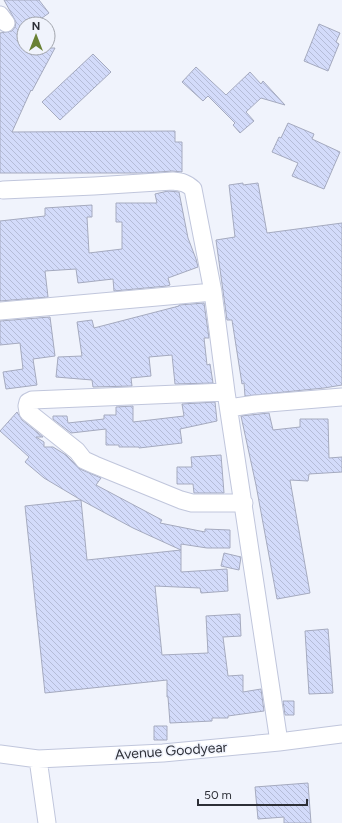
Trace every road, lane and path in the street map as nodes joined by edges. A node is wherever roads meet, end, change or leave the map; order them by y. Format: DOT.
graph roads {
  1 [pos="3,190"];
  2 [pos="213,292"];
  3 [pos="0,311"];
  4 [pos="342,397"];
  5 [pos="228,400"];
  6 [pos="244,503"];
  7 [pos="342,734"];
  8 [pos="279,742"];
  9 [pos="0,754"];
  10 [pos="38,759"];
  11 [pos="47,823"];
  1 -- 2 [label="street"];
  2 -- 3 [label="street"];
  2 -- 5 [label="street"];
  4 -- 5 [label="street"];
  5 -- 6 [label="street"];
  5 -- 6 [label="street"];
  6 -- 8 [label="street"];
  7 -- 8 [label="street, Avenue Goodyear"];
  8 -- 10 [label="street, Avenue Goodyear"];
  9 -- 10 [label="street, Avenue Goodyear"];
  10 -- 11 [label="street"];
}
